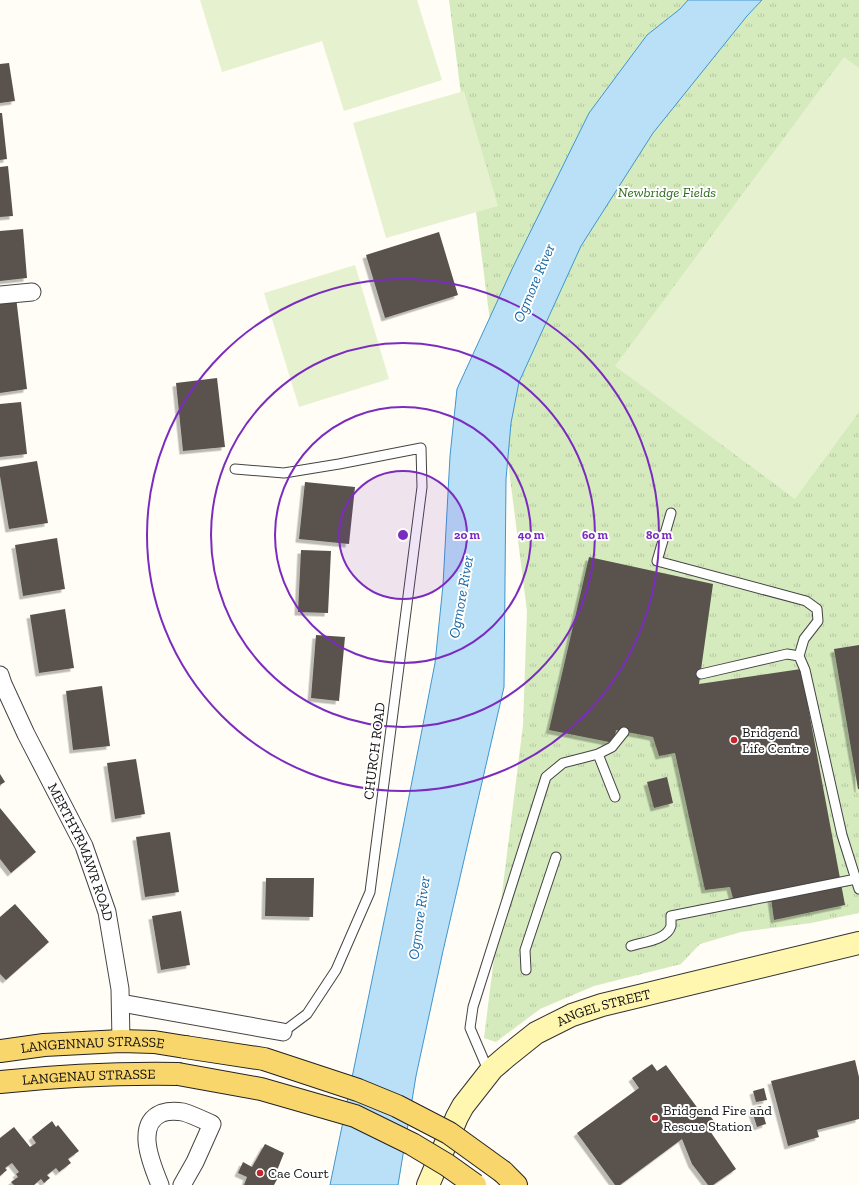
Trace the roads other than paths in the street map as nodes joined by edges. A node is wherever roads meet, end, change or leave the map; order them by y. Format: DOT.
graph roads {
  1 [pos="32,292"];
  2 [pos="0,295"];
  3 [pos="235,469"];
  4 [pos="671,513"];
  5 [pos="799,656"];
  6 [pos="701,674"];
  7 [pos="0,675"];
  8 [pos="624,732"];
  9 [pos="598,754"];
  10 [pos="615,797"];
  11 [pos="556,857"];
  12 [pos="856,879"];
  13 [pos="859,889"];
  14 [pos="859,943"];
  15 [pos="631,946"];
  16 [pos="526,970"];
  17 [pos="121,1003"];
  18 [pos="283,1032"];
  19 [pos="122,1041"];
  20 [pos="0,1051"];
  21 [pos="492,1069"];
  22 [pos="0,1082"];
  23 [pos="510,1179"];
  24 [pos="160,1185"];
  25 [pos="182,1185"];
  26 [pos="428,1185"];
  27 [pos="475,1185"];
  1 -- 2 [label="street"];
  3 -- 18 [label="lane, CHURCH ROAD"];
  4 -- 5 [label="lane"];
  5 -- 6 [label="lane"];
  5 -- 12 [label="lane"];
  7 -- 17 [label="street, MERTHYRMAWR ROAD"];
  8 -- 9 [label="lane"];
  9 -- 10 [label="lane"];
  9 -- 21 [label="lane"];
  11 -- 16 [label="lane"];
  12 -- 13 [label="lane"];
  12 -- 15 [label="lane"];
  14 -- 21 [label="street, ANGEL STREET"];
  17 -- 18 [label="street"];
  17 -- 19 [label="street, MERTHYRMAWR ROAD"];
  19 -- 20 [label="main road, LANGENNAU STRASSE"];
  19 -- 23 [label="main road, LANGENNAU STRASSE, bridge"];
  21 -- 26 [label="street, ANGEL STREET"];
  22 -- 27 [label="main road, LANGENAU STRASSE, bridge"];
  24 -- 25 [label="street"];
}
